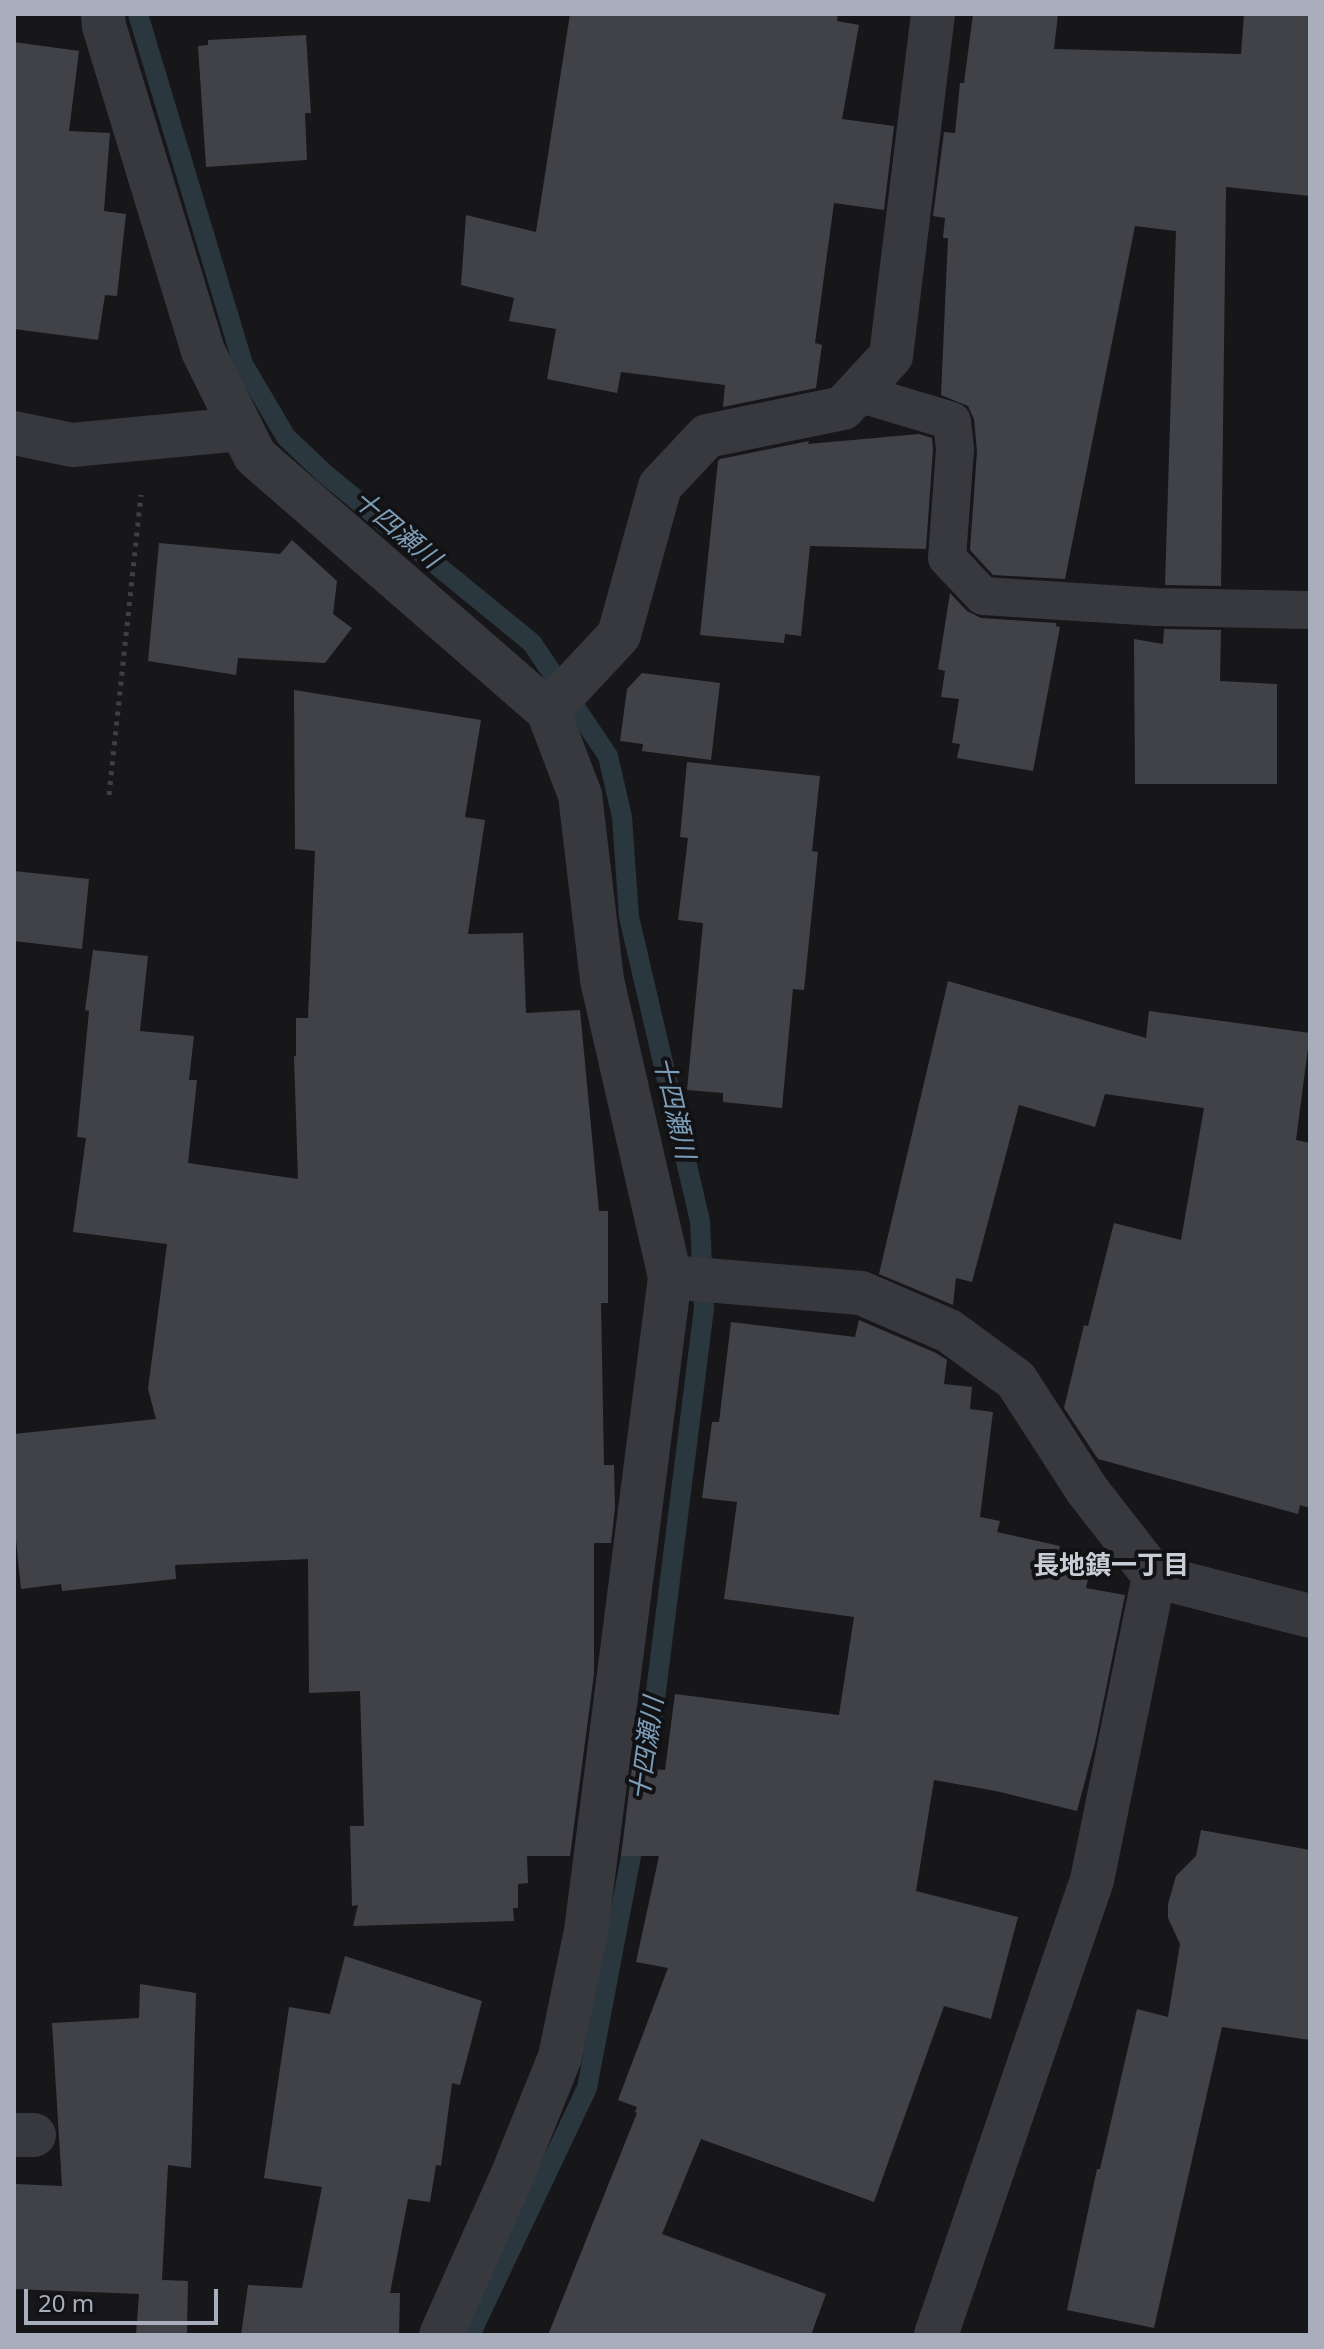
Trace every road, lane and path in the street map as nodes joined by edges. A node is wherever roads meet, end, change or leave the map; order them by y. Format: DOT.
graph roads {
  1 [pos="103,14"];
  2 [pos="933,14"];
  3 [pos="858,393"];
  4 [pos="240,429"];
  5 [pos="14,433"];
  6 [pos="147,438"];
  7 [pos="1310,610"];
  8 [pos="548,711"];
  9 [pos="109,795"];
  10 [pos="670,1277"];
  11 [pos="1154,1576"];
  12 [pos="1310,1616"];
  13 [pos="441,2335"];
  14 [pos="936,2335"];
  1 -- 4 [label="street"];
  2 -- 3 [label="street"];
  3 -- 7 [label="lane"];
  3 -- 8 [label="street"];
  4 -- 6 [label="street"];
  4 -- 8 [label="street"];
  5 -- 6 [label="street"];
  6 -- 9 [label="path"];
  8 -- 10 [label="street"];
  10 -- 11 [label="street"];
  10 -- 13 [label="street"];
  11 -- 12 [label="street"];
  11 -- 14 [label="street"];
}
